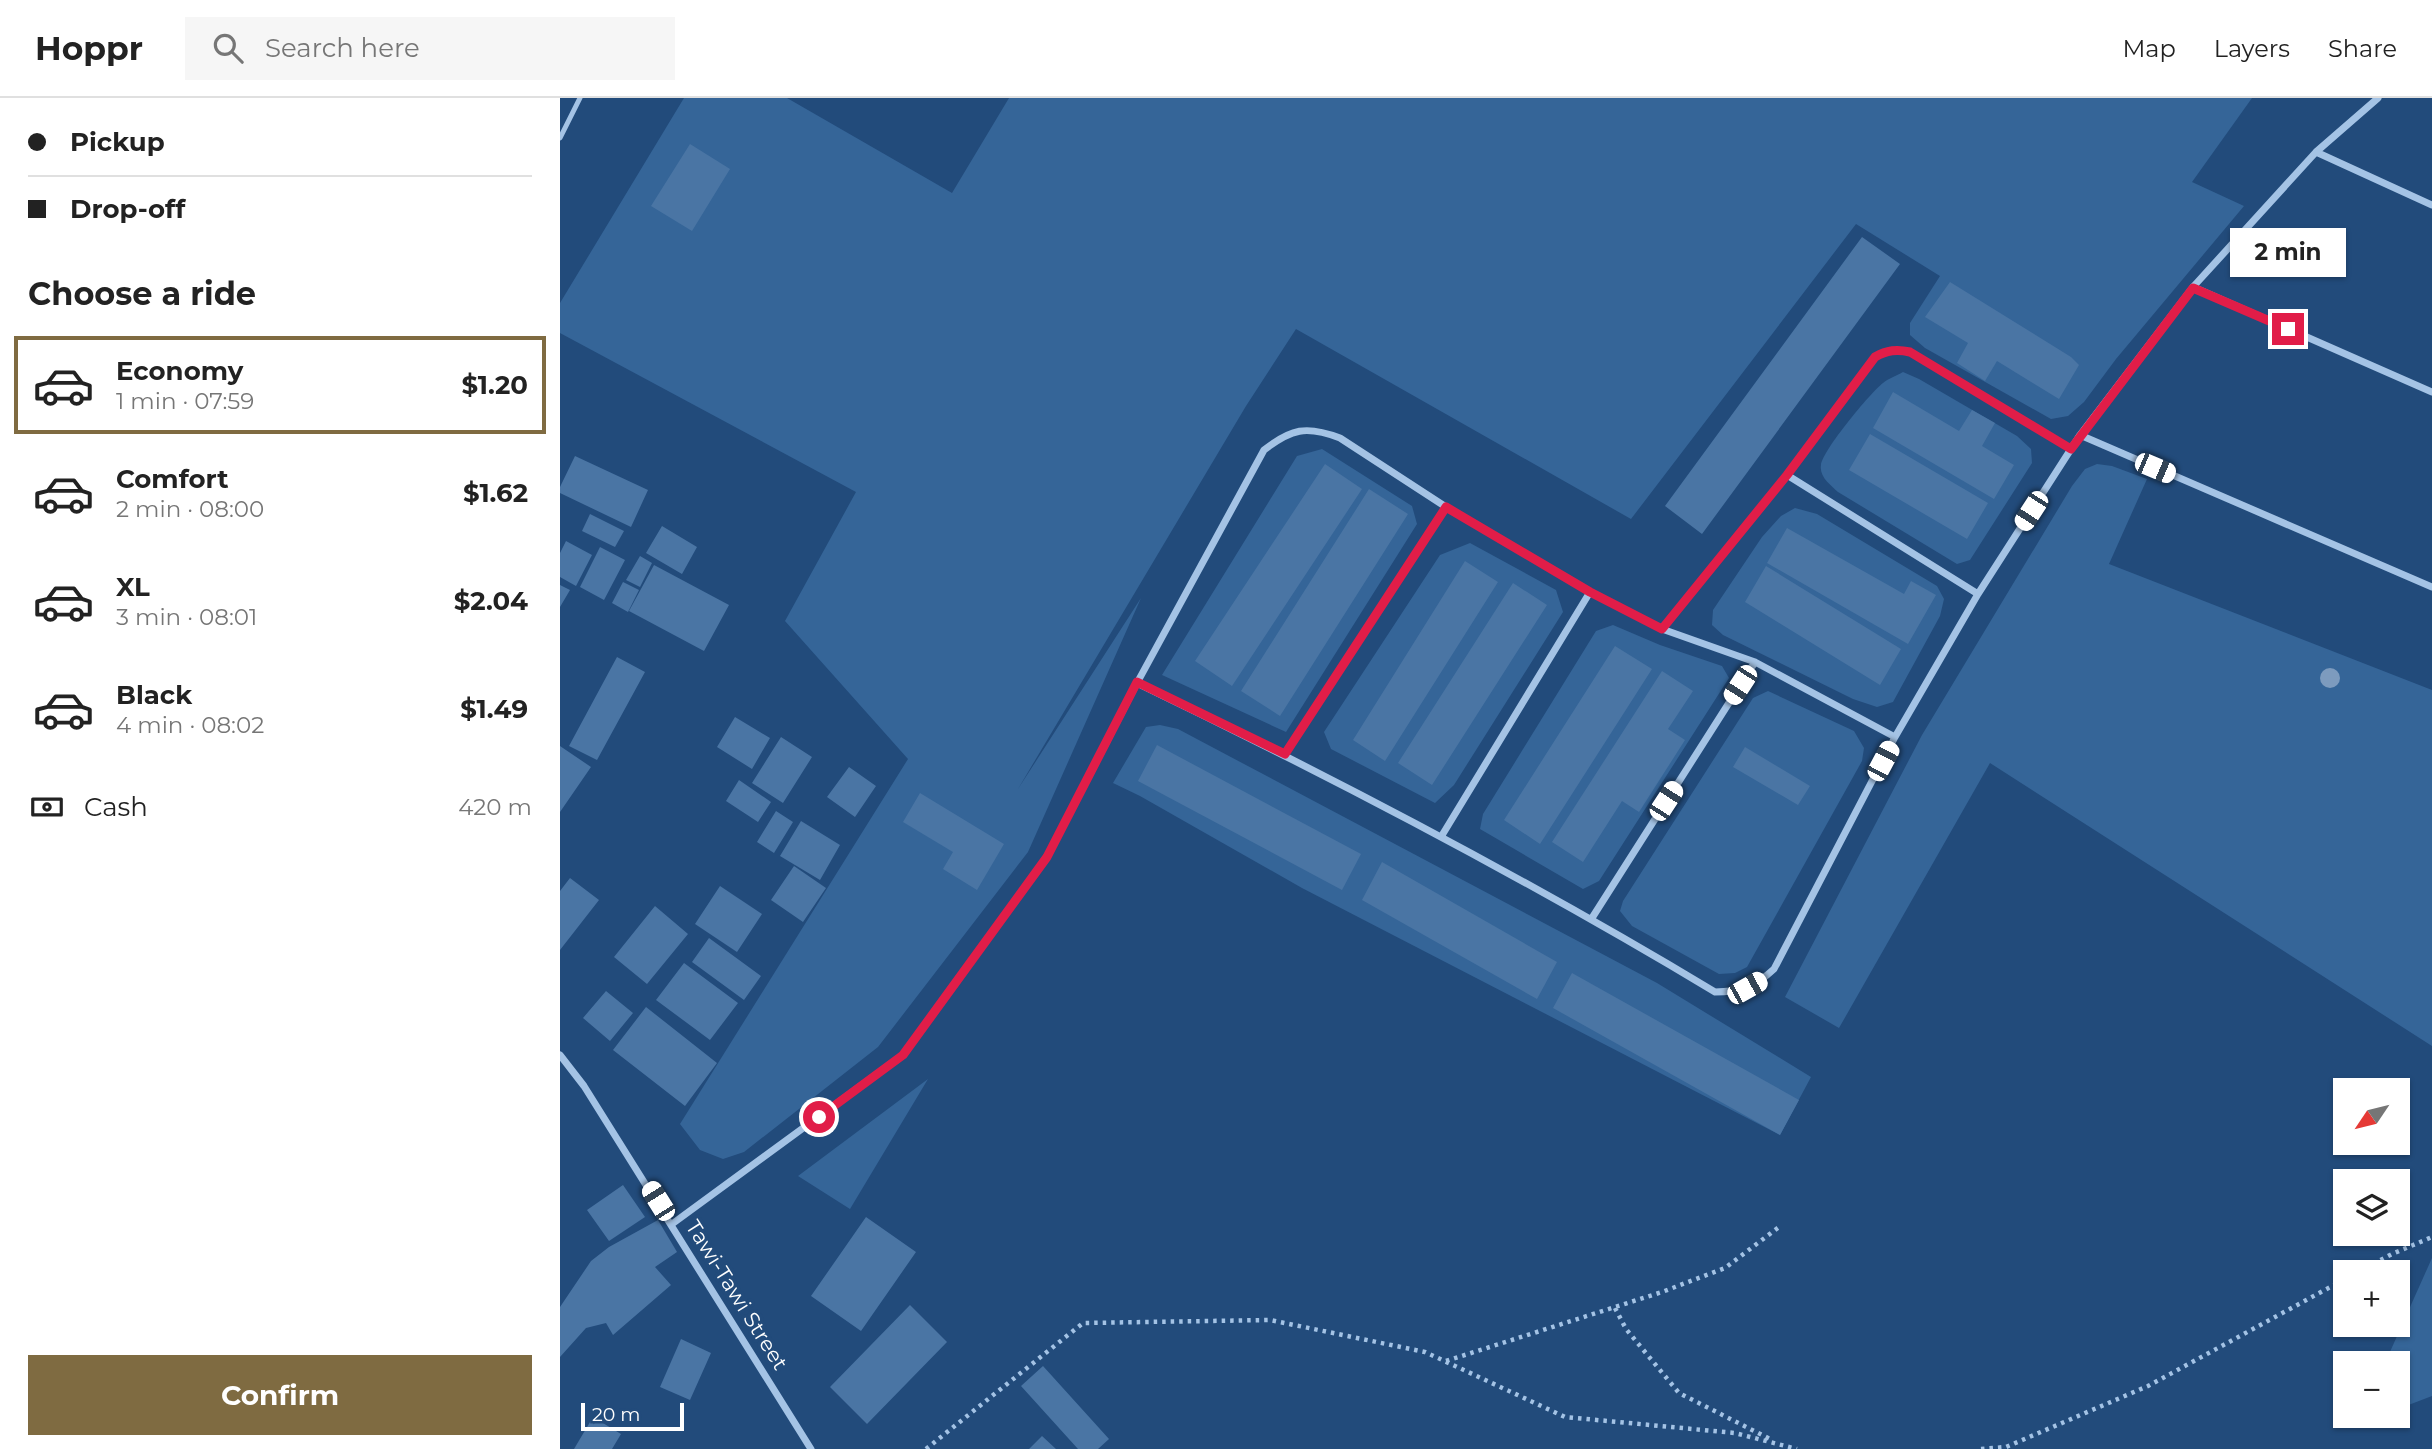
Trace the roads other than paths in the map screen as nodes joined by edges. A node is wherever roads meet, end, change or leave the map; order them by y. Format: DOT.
graph roads {
  1 [pos="580,98"];
  2 [pos="2378,98"];
  3 [pos="560,138"];
  4 [pos="2316,152"];
  5 [pos="2432,205"];
  6 [pos="2193,288"];
  7 [pos="2432,392"];
  8 [pos="2080,435"];
  9 [pos="2071,449"];
  10 [pos="1787,475"];
  11 [pos="1446,507"];
  12 [pos="2432,587"];
  13 [pos="1590,592"];
  14 [pos="1978,594"];
  15 [pos="1662,629"];
  16 [pos="1755,662"];
  17 [pos="1137,682"];
  18 [pos="1895,737"];
  19 [pos="1285,754"];
  20 [pos="1441,837"];
  21 [pos="1592,918"];
  22 [pos="560,1055"];
  23 [pos="672,1224"];
  24 [pos="811,1449"];
  1 -- 3 [label="lane"];
  2 -- 4 [label="street"];
  4 -- 5 [label="street"];
  4 -- 6 [label="street"];
  6 -- 7 [label="street"];
  6 -- 8 [label="street"];
  8 -- 9 [label="street"];
  8 -- 12 [label="street"];
  9 -- 10 [label="street"];
  9 -- 14 [label="street"];
  10 -- 14 [label="street"];
  10 -- 15 [label="street"];
  11 -- 13 [label="street"];
  11 -- 17 [label="street"];
  11 -- 19 [label="street"];
  13 -- 15 [label="street"];
  13 -- 20 [label="street"];
  14 -- 18 [label="street"];
  15 -- 16 [label="street"];
  16 -- 18 [label="street"];
  16 -- 21 [label="street"];
  17 -- 19 [label="street"];
  17 -- 23 [label="street"];
  18 -- 21 [label="street"];
  19 -- 20 [label="street"];
  20 -- 21 [label="street"];
  22 -- 23 [label="street, Tawi-Tawi Street"];
  23 -- 24 [label="street, Tawi-Tawi Street"];
}
